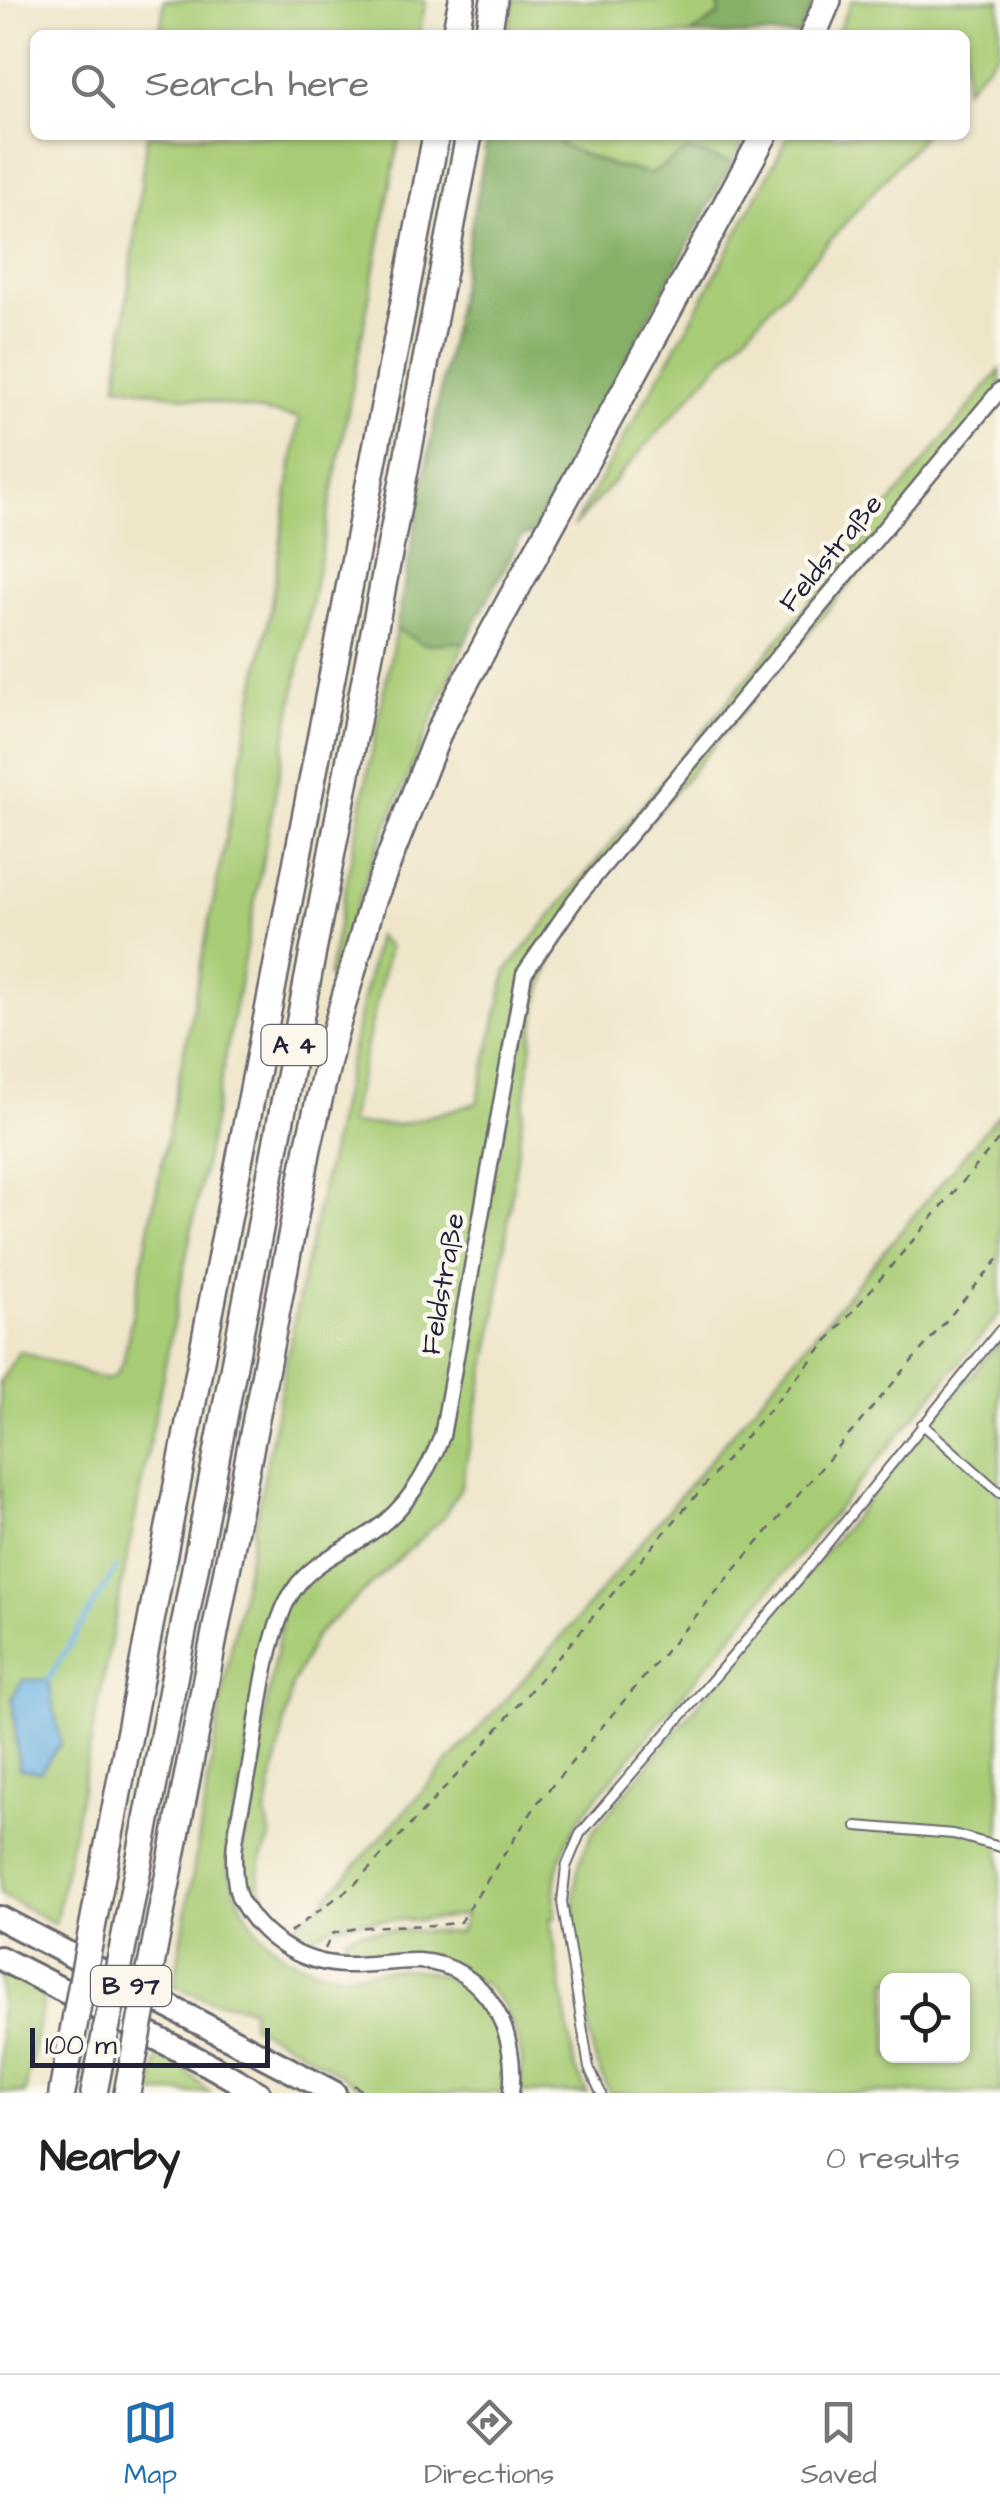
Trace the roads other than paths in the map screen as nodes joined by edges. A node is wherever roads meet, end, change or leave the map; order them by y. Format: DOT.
graph roads {
  1 [pos="462,0"];
  2 [pos="494,0"];
  3 [pos="828,0"];
  4 [pos="456,30"];
  5 [pos="489,30"];
  6 [pos="815,30"];
  7 [pos="435,140"];
  8 [pos="467,140"];
  9 [pos="761,140"];
  10 [pos="1000,390"];
  11 [pos="1000,1330"];
  12 [pos="922,1424"];
  13 [pos="1000,1493"];
  14 [pos="857,1826"];
  15 [pos="1000,1847"];
  16 [pos="0,1918"];
  17 [pos="0,1958"];
  18 [pos="61,2088"];
  19 [pos="94,2093"];
  20 [pos="127,2093"];
  21 [pos="258,2093"];
  22 [pos="334,2093"];
  23 [pos="511,2093"];
  24 [pos="601,2093"];
  1 -- 4 [label="highway"];
  2 -- 5 [label="highway"];
  3 -- 6 [label="highway"];
  7 -- 18 [label="highway, A 4, bridge"];
  8 -- 19 [label="highway, A 4, bridge"];
  9 -- 20 [label="highway, bridge"];
  10 -- 23 [label="street, Feldstraße"];
  11 -- 12 [label="lane"];
  12 -- 13 [label="lane"];
  12 -- 24 [label="lane"];
  14 -- 15 [label="lane"];
  16 -- 22 [label="main road, B 97"];
  17 -- 21 [label="main road, B 97"];
}
